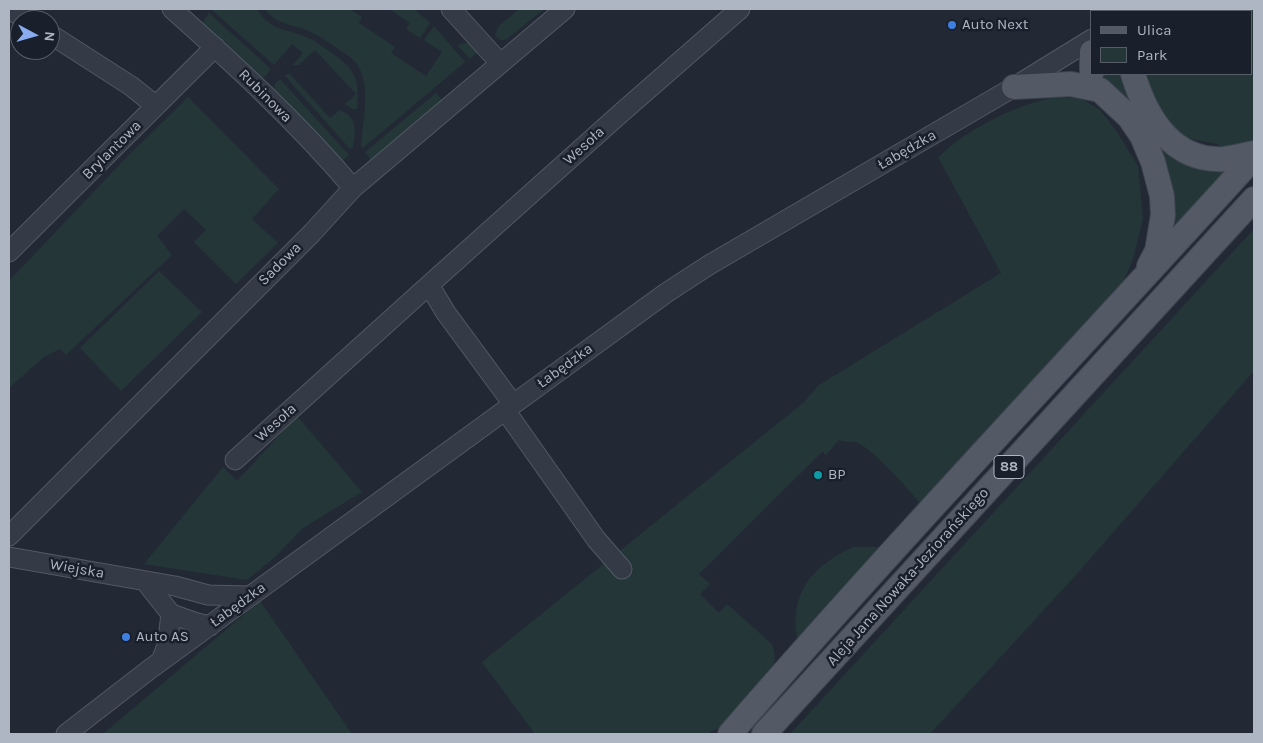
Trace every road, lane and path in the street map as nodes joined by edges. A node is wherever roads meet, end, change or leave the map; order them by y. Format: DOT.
graph roads {
  1 [pos="172,9"];
  2 [pos="451,9"];
  3 [pos="565,9"];
  4 [pos="740,9"];
  5 [pos="60,40"];
  6 [pos="215,47"];
  7 [pos="1087,48"];
  8 [pos="500,63"];
  9 [pos="1133,75"];
  10 [pos="1095,78"];
  11 [pos="1014,87"];
  12 [pos="156,106"];
  13 [pos="1254,153"];
  14 [pos="1254,157"];
  15 [pos="353,188"];
  16 [pos="1254,199"];
  17 [pos="9,252"];
  18 [pos="1141,281"];
  19 [pos="429,285"];
  20 [pos="509,407"];
  21 [pos="235,460"];
  22 [pos="9,536"];
  23 [pos="9,557"];
  24 [pos="622,570"];
  25 [pos="145,581"];
  26 [pos="208,595"];
  27 [pos="250,596"];
  28 [pos="171,614"];
  29 [pos="213,624"];
  30 [pos="162,661"];
  31 [pos="66,734"];
  32 [pos="730,734"];
  33 [pos="764,734"];
  1 -- 6 [label="street, Rubinowa"];
  2 -- 8 [label="street"];
  3 -- 8 [label="street, Sadowa"];
  4 -- 19 [label="street, Wesoła"];
  5 -- 12 [label="street"];
  6 -- 12 [label="street, Brylantowa"];
  6 -- 15 [label="street, Rubinowa"];
  7 -- 11 [label="street, Łabędzka"];
  8 -- 15 [label="street, Sadowa"];
  9 -- 13 [label="main road"];
  10 -- 11 [label="main road"];
  10 -- 18 [label="main road"];
  11 -- 20 [label="street, Łabędzka"];
  12 -- 17 [label="street, Brylantowa"];
  14 -- 18 [label="main road"];
  15 -- 22 [label="street, Sadowa"];
  16 -- 33 [label="main road, Aleja Jana Nowaka-Jeziorańskiego / 88"];
  18 -- 32 [label="main road"];
  19 -- 20 [label="street"];
  19 -- 21 [label="street, Wesoła"];
  20 -- 24 [label="street"];
  20 -- 27 [label="street, Łabędzka"];
  23 -- 25 [label="street, Wiejska"];
  25 -- 26 [label="street, Wiejska"];
  25 -- 28 [label="street"];
  26 -- 27 [label="street, Wiejska"];
  26 -- 29 [label="street"];
  27 -- 29 [label="street, Łabędzka"];
  28 -- 29 [label="street"];
  28 -- 30 [label="street"];
  29 -- 30 [label="street, Łabędzka"];
  30 -- 31 [label="street, Łabędzka"];
}
